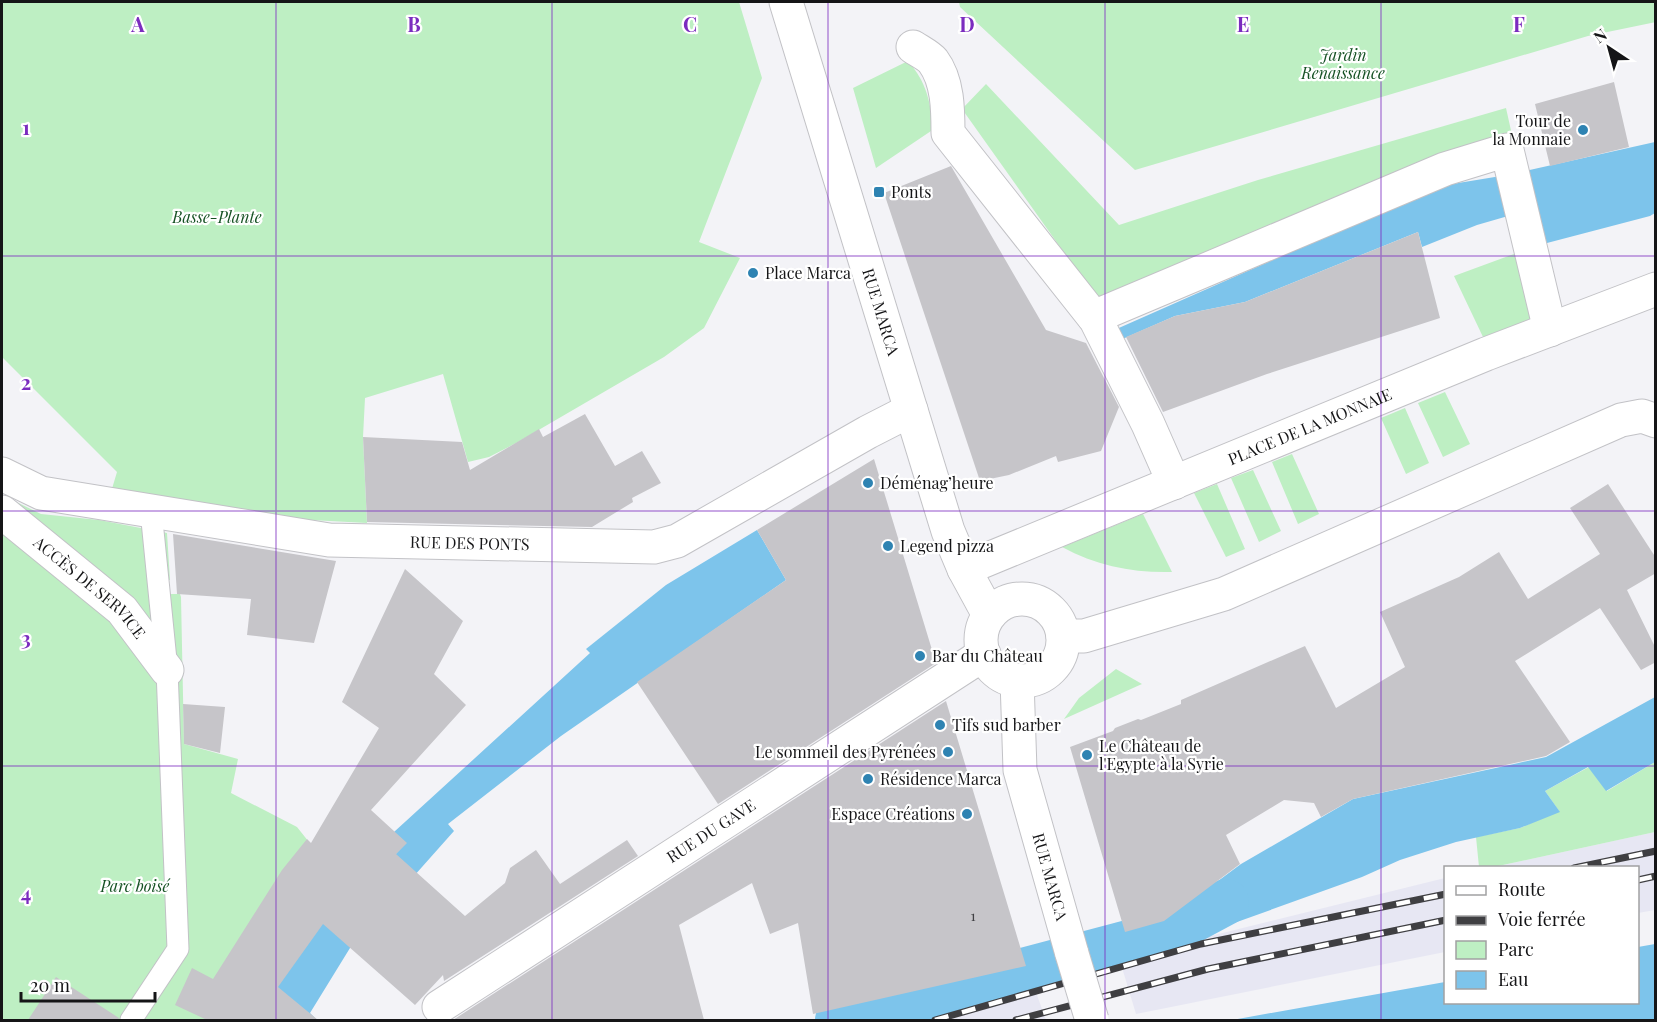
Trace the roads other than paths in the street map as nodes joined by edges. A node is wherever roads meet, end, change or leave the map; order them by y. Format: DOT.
graph roads {
  1 [pos="786,2"];
  2 [pos="913,47"];
  3 [pos="1656,289"];
  4 [pos="1095,319"];
  5 [pos="1550,330"];
  6 [pos="911,410"];
  7 [pos="1656,421"];
  8 [pos="2,474"];
  9 [pos="1174,483"];
  10 [pos="151,511"];
  11 [pos="2,512"];
  12 [pos="964,569"];
  13 [pos="989,615"];
  14 [pos="1063,636"];
  15 [pos="984,654"];
  16 [pos="167,670"];
  17 [pos="1017,680"];
  18 [pos="439,1007"];
  19 [pos="131,1020"];
  20 [pos="1092,1020"];
  1 -- 6 [label="street, RUE MARCA"];
  2 -- 4 [label="street"];
  3 -- 5 [label="street, PLACE DE LA MONNAIE"];
  4 -- 5 [label="street"];
  4 -- 9 [label="street"];
  5 -- 9 [label="street, PLACE DE LA MONNAIE"];
  6 -- 10 [label="street, RUE DES PONTS"];
  6 -- 12 [label="street, RUE MARCA"];
  7 -- 14 [label="street"];
  8 -- 10 [label="street, RUE DES PONTS"];
  9 -- 12 [label="street, PLACE DE LA MONNAIE"];
  10 -- 16 [label="lane"];
  11 -- 16 [label="street, ACCÈS DE SERVICE"];
  12 -- 13 [label="street, RUE MARCA"];
  13 -- 14 [label="street"];
  13 -- 15 [label="street"];
  14 -- 17 [label="street"];
  15 -- 17 [label="street"];
  15 -- 18 [label="street, RUE DU GAVE"];
  16 -- 19 [label="lane"];
  17 -- 20 [label="street, RUE MARCA, bridge"];
}
